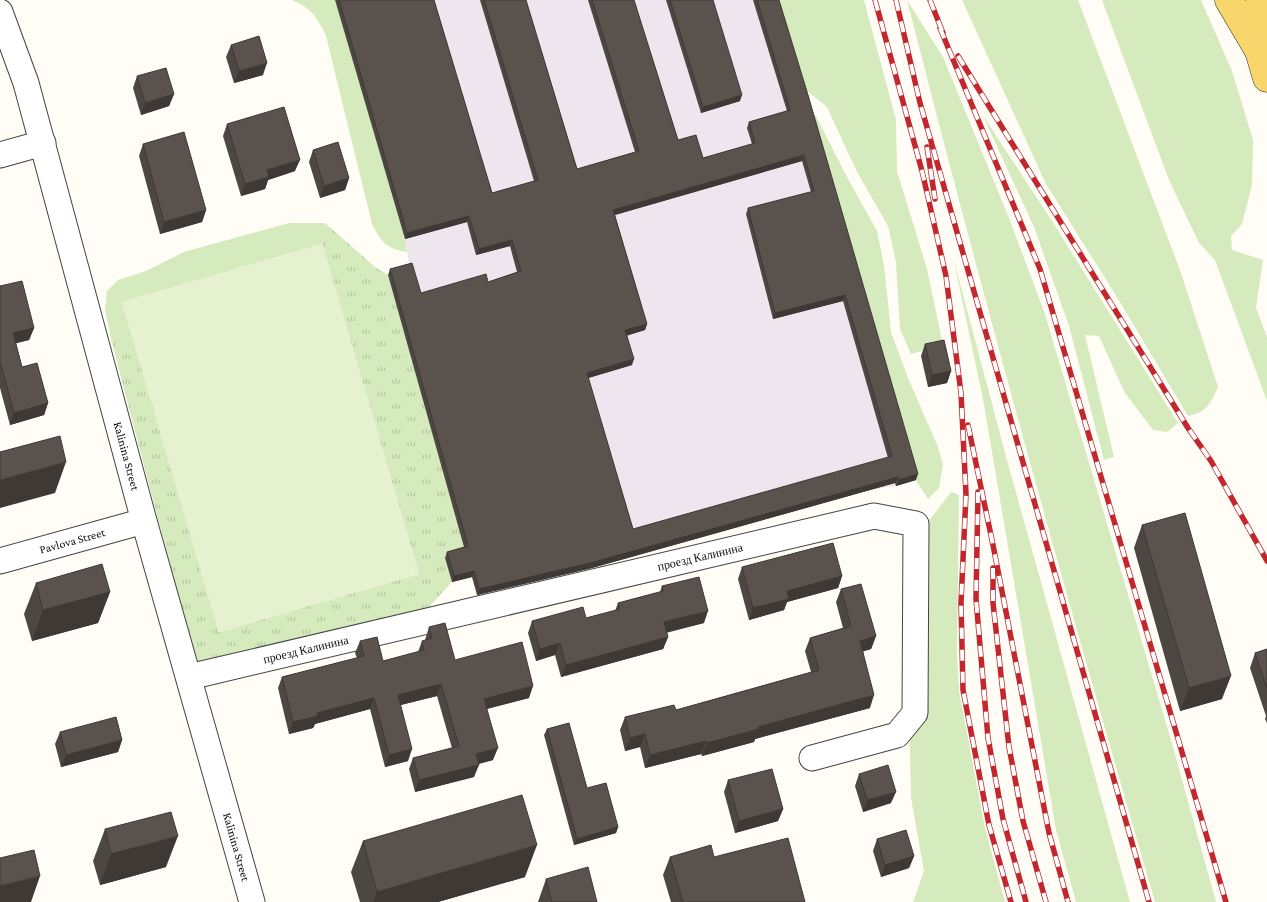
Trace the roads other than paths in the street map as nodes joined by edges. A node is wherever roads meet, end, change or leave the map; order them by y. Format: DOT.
graph roads {
  1 [pos="1229,0"];
  2 [pos="1260,0"];
  3 [pos="0,12"];
  4 [pos="1259,51"];
  5 [pos="1267,78"];
  6 [pos="43,143"];
  7 [pos="0,155"];
  8 [pos="144,521"];
  9 [pos="0,562"];
  10 [pos="189,677"];
  11 [pos="812,758"];
  12 [pos="245,900"];
  1 -- 4 [label="main road"];
  2 -- 4 [label="main road"];
  3 -- 6 [label="street, Kalinina Street"];
  4 -- 5 [label="main road"];
  6 -- 7 [label="street"];
  6 -- 8 [label="street, Kalinina Street"];
  8 -- 9 [label="street, Pavlova Street"];
  8 -- 10 [label="street, Kalinina Street"];
  10 -- 11 [label="street, проезд Калинина"];
  10 -- 12 [label="street, Kalinina Street"];
}
